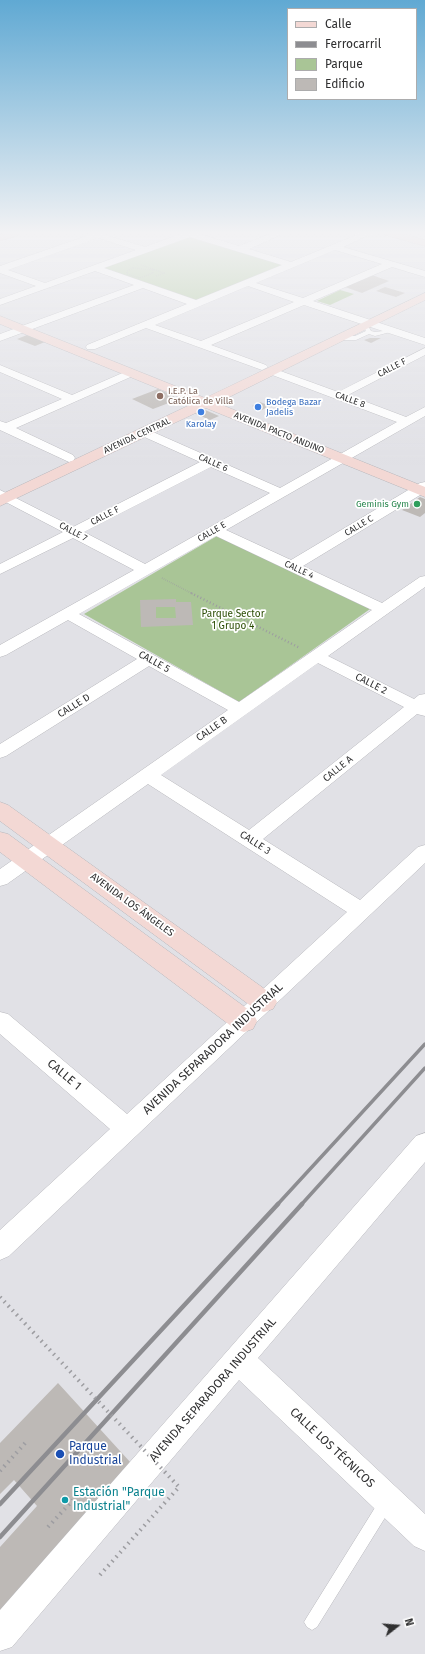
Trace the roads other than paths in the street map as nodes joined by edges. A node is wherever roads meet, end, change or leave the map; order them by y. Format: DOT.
graph roads {
  1 [pos="72,310"];
  2 [pos="181,310"];
  3 [pos="282,310"];
  4 [pos="327,310"];
  5 [pos="390,310"];
  6 [pos="396,310"];
  7 [pos="0,311"];
  8 [pos="0,320"];
  9 [pos="146,324"];
  10 [pos="366,325"];
  11 [pos="29,327"];
  12 [pos="0,338"];
  13 [pos="425,342"];
  14 [pos="202,345"];
  15 [pos="91,347"];
  16 [pos="425,351"];
  17 [pos="0,368"];
  18 [pos="267,369"];
  19 [pos="131,373"];
  20 [pos="338,396"];
  21 [pos="205,398"];
  22 [pos="72,399"];
  23 [pos="425,411"];
  24 [pos="407,421"];
  25 [pos="3,426"];
  26 [pos="144,432"];
  27 [pos="348,455"];
  28 [pos="69,458"];
  29 [pos="210,462"];
  30 [pos="424,486"];
  31 [pos="281,493"];
  32 [pos="1,495"];
  33 [pos="215,530"];
  34 [pos="73,532"];
  35 [pos="292,566"];
  36 [pos="0,570"];
  37 [pos="145,570"];
  38 [pos="425,580"];
  39 [pos="383,609"];
  40 [pos="68,614"];
  41 [pos="0,652"];
  42 [pos="317,656"];
  43 [pos="148,659"];
  44 [pos="422,706"];
  45 [pos="240,710"];
  46 [pos="0,752"];
  47 [pos="148,775"];
  48 [pos="0,810"];
  49 [pos="0,840"];
  50 [pos="250,840"];
  51 [pos="48,844"];
  52 [pos="425,852"];
  53 [pos="26,860"];
  54 [pos="0,878"];
  55 [pos="361,911"];
  56 [pos="264,1002"];
  57 [pos="244,1021"];
  58 [pos="4,1030"];
  59 [pos="127,1129"];
  60 [pos="425,1144"];
  61 [pos="0,1246"];
  62 [pos="239,1360"];
  63 [pos="388,1500"];
  64 [pos="425,1535"];
  65 [pos="312,1622"];
  66 [pos="0,1635"];
  1 -- 11 [label="street"];
  2 -- 9 [label="street"];
  3 -- 14 [label="street"];
  4 -- 10 [label="street"];
  5 -- 10 [label="street, AVENIDA CENTRAL"];
  6 -- 10 [label="street, AVENIDA CENTRAL"];
  7 -- 11 [label="street, AVENIDA PACTO ANDINO"];
  8 -- 11 [label="street, AVENIDA PACTO ANDINO"];
  9 -- 14 [label="street"];
  9 -- 15 [label="street"];
  10 -- 13 [label="street"];
  10 -- 18 [label="street, AVENIDA CENTRAL"];
  10 -- 18 [label="street, AVENIDA CENTRAL"];
  11 -- 12 [label="street"];
  11 -- 15 [label="street, AVENIDA PACTO ANDINO"];
  11 -- 19 [label="street, AVENIDA PACTO ANDINO"];
  14 -- 18 [label="street"];
  15 -- 21 [label="street, AVENIDA PACTO ANDINO"];
  16 -- 20 [label="street, CALLE F"];
  17 -- 22 [label="street"];
  18 -- 20 [label="street, CALLE 8"];
  18 -- 21 [label="street, AVENIDA CENTRAL"];
  19 -- 21 [label="street, AVENIDA PACTO ANDINO"];
  19 -- 22 [label="street"];
  20 -- 24 [label="street, CALLE 8"];
  21 -- 26 [label="street, AVENIDA CENTRAL"];
  21 -- 27 [label="street, AVENIDA PACTO ANDINO"];
  21 -- 28 [label="street, AVENIDA CENTRAL"];
  22 -- 25 [label="street"];
  23 -- 24 [label="street, CALLE E"];
  24 -- 27 [label="street, CALLE E"];
  25 -- 28 [label="street"];
  26 -- 29 [label="street, CALLE 6"];
  26 -- 32 [label="street, AVENIDA CENTRAL"];
  27 -- 30 [label="street, AVENIDA PACTO ANDINO"];
  27 -- 31 [label="street, CALLE E"];
  28 -- 32 [label="street, AVENIDA CENTRAL"];
  29 -- 31 [label="street, CALLE 6"];
  29 -- 34 [label="street, CALLE F"];
  30 -- 35 [label="street, CALLE C"];
  31 -- 33 [label="street, CALLE E"];
  32 -- 34 [label="street, CALLE 7"];
  33 -- 35 [label="street, CALLE 4"];
  33 -- 37 [label="street, CALLE E"];
  34 -- 36 [label="street, CALLE F"];
  34 -- 37 [label="street, CALLE 7"];
  35 -- 39 [label="street, CALLE 4"];
  37 -- 40 [label="street, CALLE E"];
  38 -- 39 [label="street, CALLE B"];
  39 -- 42 [label="street, CALLE B"];
  40 -- 41 [label="street, CALLE E"];
  40 -- 43 [label="street, CALLE 5"];
  42 -- 44 [label="street, CALLE 2"];
  42 -- 45 [label="street, CALLE B"];
  43 -- 45 [label="street, CALLE 5"];
  43 -- 46 [label="street, CALLE D"];
  44 -- 50 [label="street, CALLE A"];
  45 -- 47 [label="street, CALLE B"];
  47 -- 50 [label="street, CALLE 3"];
  47 -- 51 [label="street, CALLE B"];
  48 -- 51 [label="street, AVENIDA LOS ÁNGELES"];
  49 -- 53 [label="street"];
  50 -- 55 [label="street, CALLE 3"];
  51 -- 53 [label="street, CALLE B"];
  51 -- 56 [label="street, AVENIDA LOS ÁNGELES"];
  52 -- 55 [label="street, AVENIDA SEPARADORA INDUSTRIAL"];
  53 -- 54 [label="street, CALLE B"];
  53 -- 57 [label="street"];
  55 -- 56 [label="street, AVENIDA SEPARADORA INDUSTRIAL"];
  56 -- 57 [label="street, AVENIDA SEPARADORA INDUSTRIAL"];
  57 -- 59 [label="street, AVENIDA SEPARADORA INDUSTRIAL"];
  58 -- 59 [label="street, CALLE 1"];
  59 -- 61 [label="street, AVENIDA SEPARADORA INDUSTRIAL"];
  60 -- 62 [label="street, AVENIDA SEPARADORA INDUSTRIAL"];
  62 -- 63 [label="street, CALLE LOS TÉCNICOS"];
  62 -- 66 [label="street, AVENIDA SEPARADORA INDUSTRIAL"];
  63 -- 64 [label="street, CALLE LOS TÉCNICOS"];
  63 -- 65 [label="lane"];
}
